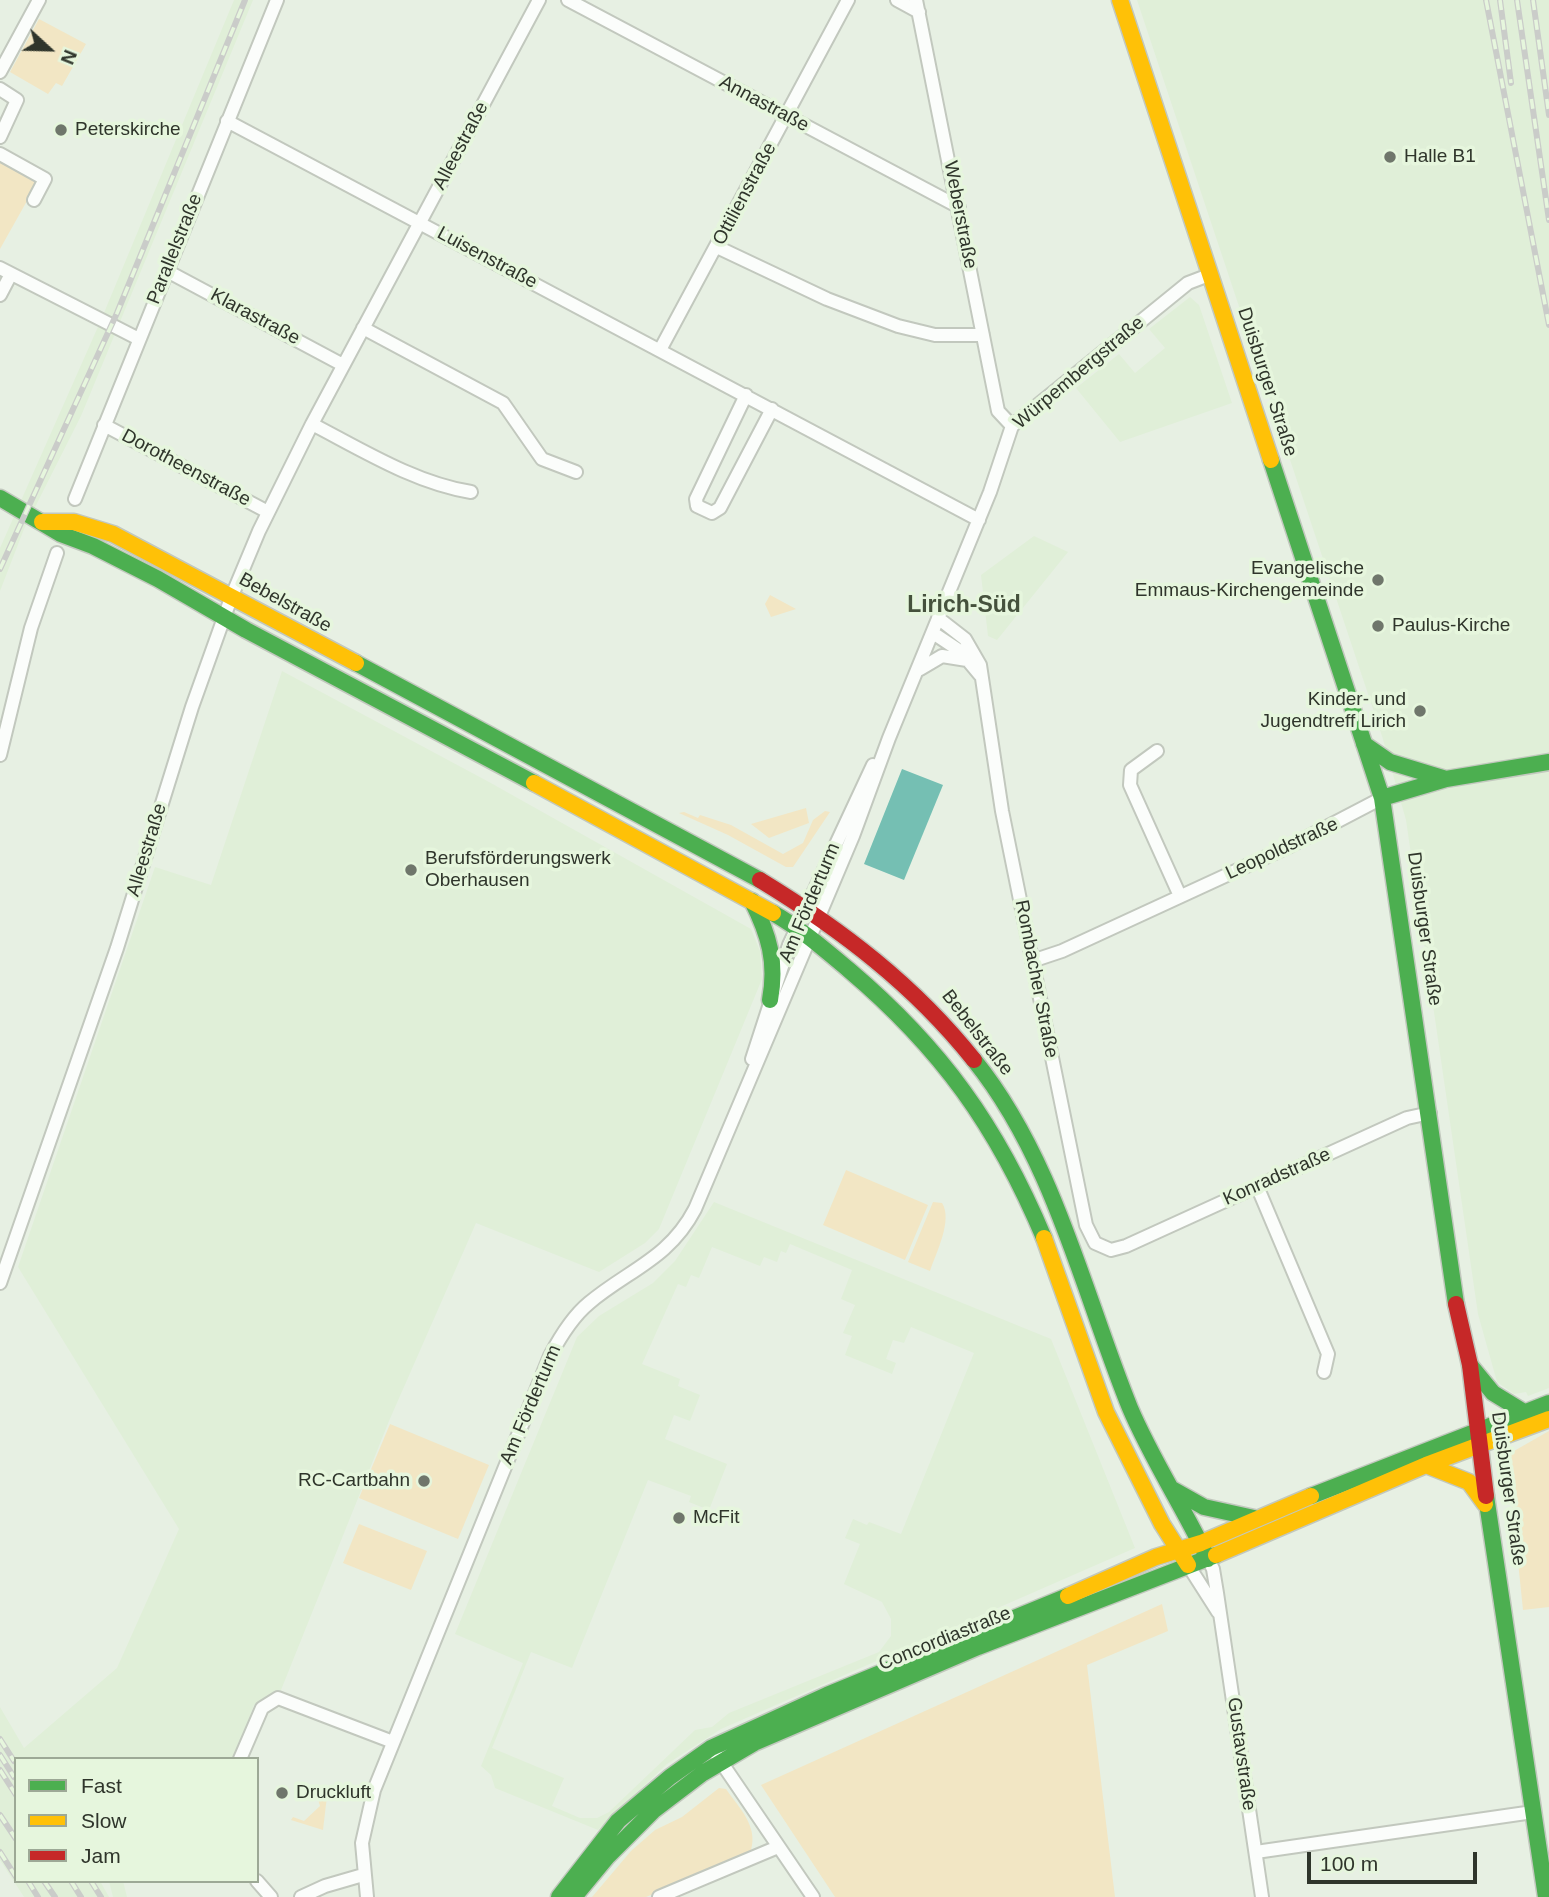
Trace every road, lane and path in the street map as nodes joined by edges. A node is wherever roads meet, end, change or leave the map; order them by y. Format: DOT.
graph roads {
  1 [pos="39,0"];
  2 [pos="277,0"];
  3 [pos="539,0"];
  4 [pos="568,0"];
  5 [pos="848,0"];
  6 [pos="897,0"];
  7 [pos="1120,0"];
  8 [pos="917,6"];
  9 [pos="0,72"];
  10 [pos="0,89"];
  11 [pos="786,116"];
  12 [pos="228,121"];
  13 [pos="0,137"];
  14 [pos="0,154"];
  15 [pos="34,200"];
  16 [pos="958,207"];
  17 [pos="419,223"];
  18 [pos="717,247"];
  19 [pos="6,271"];
  20 [pos="167,271"];
  21 [pos="1209,275"];
  22 [pos="0,295"];
  23 [pos="363,328"];
  24 [pos="983,334"];
  25 [pos="139,339"];
  26 [pos="660,350"];
  27 [pos="343,365"];
  28 [pos="746,395"];
  29 [pos="772,409"];
  30 [pos="312,424"];
  31 [pos="104,425"];
  32 [pos="1012,426"];
  33 [pos="576,472"];
  34 [pos="471,492"];
  35 [pos="0,498"];
  36 [pos="75,499"];
  37 [pos="268,512"];
  38 [pos="979,520"];
  39 [pos="43,522"];
  40 [pos="57,553"];
  41 [pos="231,598"];
  42 [pos="223,617"];
  43 [pos="938,618"];
  44 [pos="933,633"];
  45 [pos="967,660"];
  46 [pos="917,671"];
  47 [pos="982,678"];
  48 [pos="502,741"];
  49 [pos="1364,744"];
  50 [pos="1157,751"];
  51 [pos="0,755"];
  52 [pos="491,759"];
  53 [pos="1549,762"];
  54 [pos="1446,779"];
  55 [pos="1382,798"];
  56 [pos="1180,896"];
  57 [pos="752,901"];
  58 [pos="814,911"];
  59 [pos="803,933"];
  60 [pos="1032,961"];
  61 [pos="770,1000"];
  62 [pos="750,1076"];
  63 [pos="1430,1113"];
  64 [pos="1257,1186"];
  65 [pos="1126,1246"];
  66 [pos="0,1283"];
  67 [pos="1073,1321"];
  68 [pos="1100,1333"];
  69 [pos="1470,1365"];
  70 [pos="1325,1372"];
  71 [pos="1549,1403"];
  72 [pos="1524,1412"];
  73 [pos="1549,1419"];
  74 [pos="1478,1437"];
  75 [pos="1426,1465"];
  76 [pos="1170,1488"];
  77 [pos="1488,1508"];
  78 [pos="1254,1518"];
  79 [pos="1201,1543"];
  80 [pos="1177,1550"];
  81 [pos="1208,1559"];
  82 [pos="1188,1565"];
  83 [pos="1218,1612"];
  84 [pos="393,1742"];
  85 [pos="716,1754"];
  86 [pos="241,1757"];
  87 [pos="1533,1812"];
  88 [pos="778,1847"];
  89 [pos="1256,1852"];
  90 [pos="363,1875"];
  91 [pos="259,1883"];
  92 [pos="271,1897"];
  93 [pos="301,1897"];
  94 [pos="367,1897"];
  95 [pos="559,1897"];
  96 [pos="574,1897"];
  97 [pos="659,1897"];
  98 [pos="813,1897"];
  99 [pos="1262,1897"];
  100 [pos="1545,1897"];
  1 -- 9 [label="street"];
  2 -- 12 [label="street, Parallelstraße"];
  3 -- 17 [label="street, Alleestraße"];
  4 -- 11 [label="street, Annastraße"];
  5 -- 11 [label="street, Ottilienstraße"];
  6 -- 8 [label="street"];
  7 -- 21 [label="street, Duisburger Straße"];
  8 -- 16 [label="street, Weberstraße"];
  10 -- 13 [label="street"];
  11 -- 16 [label="street, Annastraße"];
  11 -- 18 [label="street, Ottilienstraße"];
  12 -- 17 [label="street, Luisenstraße"];
  12 -- 20 [label="street, Parallelstraße"];
  14 -- 15 [label="street"];
  16 -- 24 [label="street, Weberstraße"];
  17 -- 23 [label="street, Alleestraße"];
  17 -- 26 [label="street, Luisenstraße"];
  18 -- 24 [label="street"];
  18 -- 26 [label="street, Ottilienstraße"];
  19 -- 22 [label="street"];
  19 -- 25 [label="street"];
  20 -- 25 [label="street, Parallelstraße"];
  20 -- 27 [label="street, Klarastraße"];
  21 -- 32 [label="street, Würpembergstraße"];
  21 -- 49 [label="street, Duisburger Straße"];
  23 -- 27 [label="street, Alleestraße"];
  23 -- 33 [label="street"];
  24 -- 32 [label="street, Weberstraße"];
  25 -- 31 [label="street, Parallelstraße"];
  26 -- 28 [label="street, Luisenstraße"];
  27 -- 30 [label="street, Alleestraße"];
  28 -- 29 [label="street, Luisenstraße"];
  28 -- 29 [label="street"];
  29 -- 38 [label="street, Luisenstraße"];
  30 -- 34 [label="street"];
  30 -- 37 [label="street, Alleestraße"];
  31 -- 36 [label="street, Parallelstraße"];
  31 -- 37 [label="street, Dorotheenstraße"];
  32 -- 38 [label="street, Würpembergstraße"];
  35 -- 39 [label="street, Bebelstraße"];
  37 -- 41 [label="street, Alleestraße"];
  38 -- 43 [label="street, Würpembergstraße"];
  39 -- 41 [label="street, Bebelstraße"];
  39 -- 42 [label="street, Bebelstraße"];
  40 -- 51 [label="street"];
  41 -- 42 [label="street, Alleestraße"];
  41 -- 48 [label="street, Bebelstraße"];
  42 -- 52 [label="street, Bebelstraße"];
  42 -- 66 [label="street, Alleestraße"];
  43 -- 44 [label="street, Am Förderturm"];
  43 -- 47 [label="street, Rombacher Straße"];
  44 -- 45 [label="street"];
  44 -- 46 [label="street, Am Förderturm"];
  45 -- 46 [label="street"];
  45 -- 47 [label="street"];
  46 -- 58 [label="street, Am Förderturm"];
  47 -- 60 [label="street, Rombacher Straße"];
  48 -- 52 [label="street"];
  48 -- 58 [label="street, Bebelstraße"];
  49 -- 54 [label="street"];
  49 -- 55 [label="street, Duisburger Straße"];
  50 -- 56 [label="street"];
  52 -- 57 [label="street, Bebelstraße"];
  53 -- 54 [label="street"];
  54 -- 55 [label="street"];
  55 -- 56 [label="street, Leopoldstraße"];
  55 -- 63 [label="street, Duisburger Straße"];
  56 -- 60 [label="street, Leopoldstraße"];
  57 -- 59 [label="street, Bebelstraße"];
  57 -- 61 [label="street"];
  58 -- 59 [label="street, Am Förderturm"];
  58 -- 68 [label="street, Bebelstraße"];
  59 -- 61 [label="street, Am Förderturm"];
  59 -- 62 [label="street, Am Förderturm"];
  59 -- 67 [label="street, Bebelstraße"];
  60 -- 65 [label="street, Rombacher Straße"];
  61 -- 62 [label="street, Am Förderturm"];
  62 -- 84 [label="street, Am Förderturm"];
  63 -- 64 [label="street, Konradstraße"];
  63 -- 69 [label="street, Duisburger Straße"];
  64 -- 65 [label="street, Konradstraße"];
  64 -- 70 [label="street"];
  67 -- 68 [label="street"];
  67 -- 80 [label="street, Bebelstraße"];
  68 -- 76 [label="street, Bebelstraße"];
  69 -- 72 [label="street"];
  69 -- 74 [label="street, Duisburger Straße"];
  71 -- 72 [label="street"];
  72 -- 74 [label="street"];
  73 -- 74 [label="street"];
  74 -- 75 [label="street, Concordiastraße"];
  74 -- 77 [label="street, Duisburger Straße"];
  74 -- 78 [label="street, Concordiastraße"];
  75 -- 77 [label="street"];
  75 -- 81 [label="street, Concordiastraße"];
  76 -- 78 [label="street"];
  76 -- 79 [label="street, Bebelstraße"];
  77 -- 87 [label="street, Duisburger Straße"];
  78 -- 79 [label="street, Concordiastraße"];
  79 -- 80 [label="street, Concordiastraße"];
  79 -- 81 [label="street"];
  80 -- 82 [label="street"];
  80 -- 85 [label="street, Concordiastraße"];
  81 -- 82 [label="street, Concordiastraße"];
  81 -- 83 [label="street, Gustavstraße"];
  82 -- 83 [label="street, Gustavstraße"];
  82 -- 85 [label="street, Concordiastraße"];
  83 -- 89 [label="street, Gustavstraße"];
  84 -- 86 [label="street"];
  84 -- 90 [label="street, Am Förderturm"];
  85 -- 88 [label="street"];
  85 -- 95 [label="street, Concordiastraße"];
  85 -- 96 [label="street, Concordiastraße"];
  87 -- 89 [label="street"];
  87 -- 100 [label="street, Duisburger Straße"];
  88 -- 97 [label="street"];
  88 -- 98 [label="street"];
  89 -- 99 [label="street, Gustavstraße"];
  90 -- 93 [label="street"];
  90 -- 94 [label="street, Am Förderturm"];
  91 -- 92 [label="street"];
}
